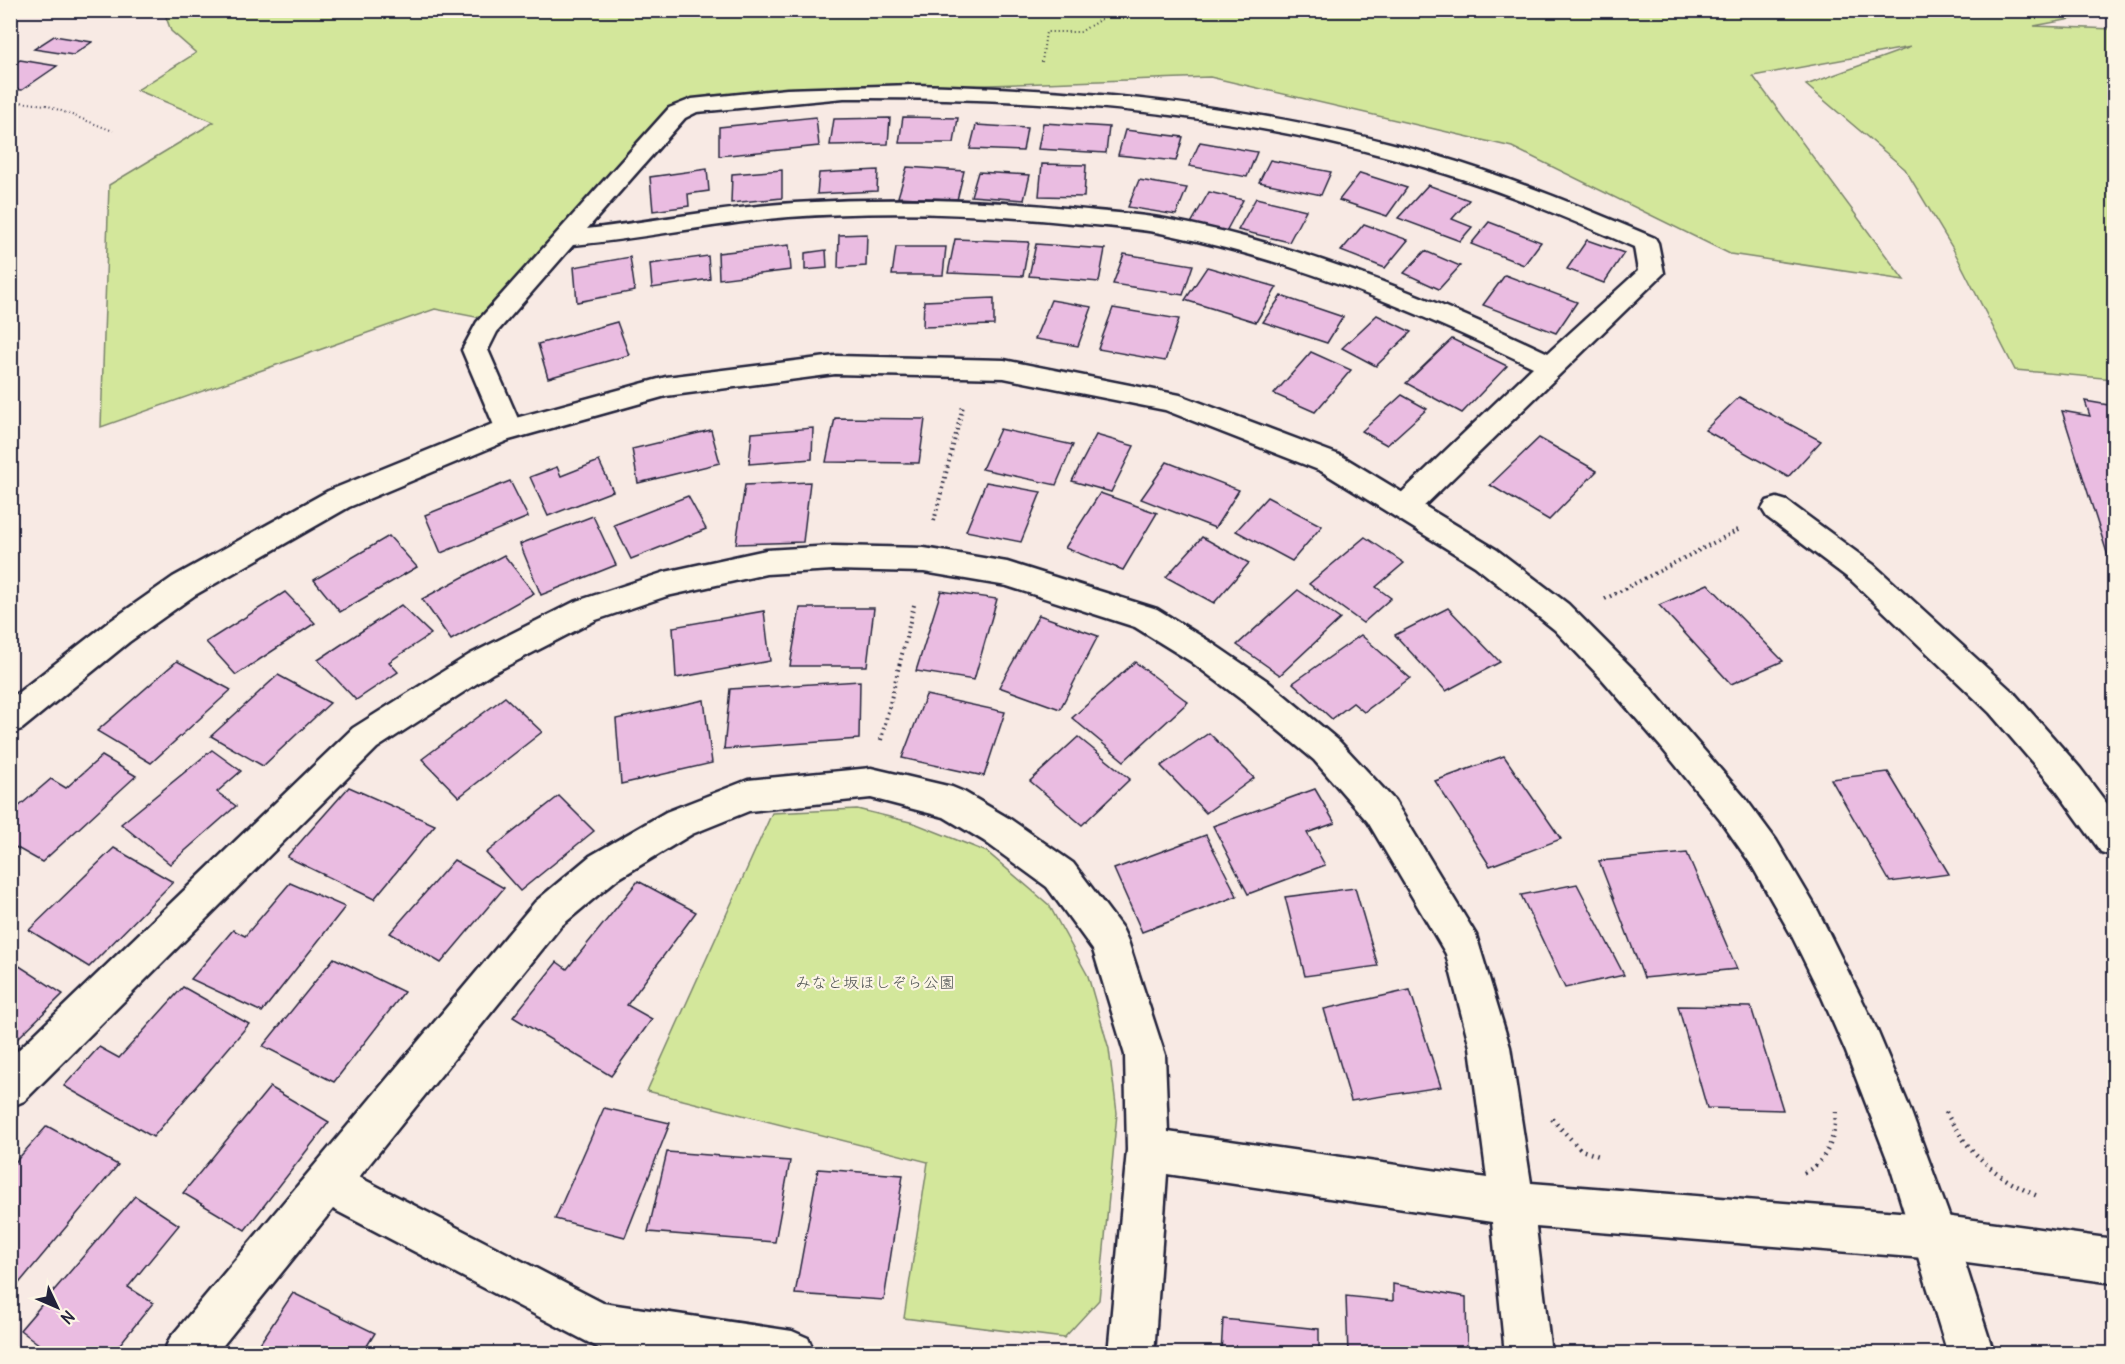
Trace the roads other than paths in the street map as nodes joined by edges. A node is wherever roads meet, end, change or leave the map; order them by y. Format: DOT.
graph roads {
  1 [pos="563,240"];
  2 [pos="1551,365"];
  3 [pos="508,428"];
  4 [pos="1408,504"];
  5 [pos="1778,509"];
  6 [pos="10,719"];
  7 [pos="2115,840"];
  8 [pos="10,1087"];
  9 [pos="1148,1150"];
  10 [pos="327,1182"];
  11 [pos="1512,1203"];
  12 [pos="1937,1237"];
  13 [pos="2115,1261"];
  14 [pos="186,1353"];
  15 [pos="792,1353"];
  16 [pos="1131,1353"];
  17 [pos="1528,1353"];
  18 [pos="1971,1353"];
  1 -- 2 [label="street"];
  1 -- 2 [label="street"];
  1 -- 3 [label="street"];
  2 -- 4 [label="street"];
  3 -- 4 [label="street"];
  3 -- 6 [label="street"];
  4 -- 12 [label="street"];
  5 -- 7 [label="street"];
  8 -- 11 [label="street"];
  9 -- 10 [label="street"];
  9 -- 11 [label="street"];
  9 -- 16 [label="street"];
  10 -- 14 [label="street"];
  10 -- 15 [label="street"];
  11 -- 12 [label="street"];
  11 -- 17 [label="street"];
  12 -- 13 [label="street"];
  12 -- 18 [label="street"];
}
